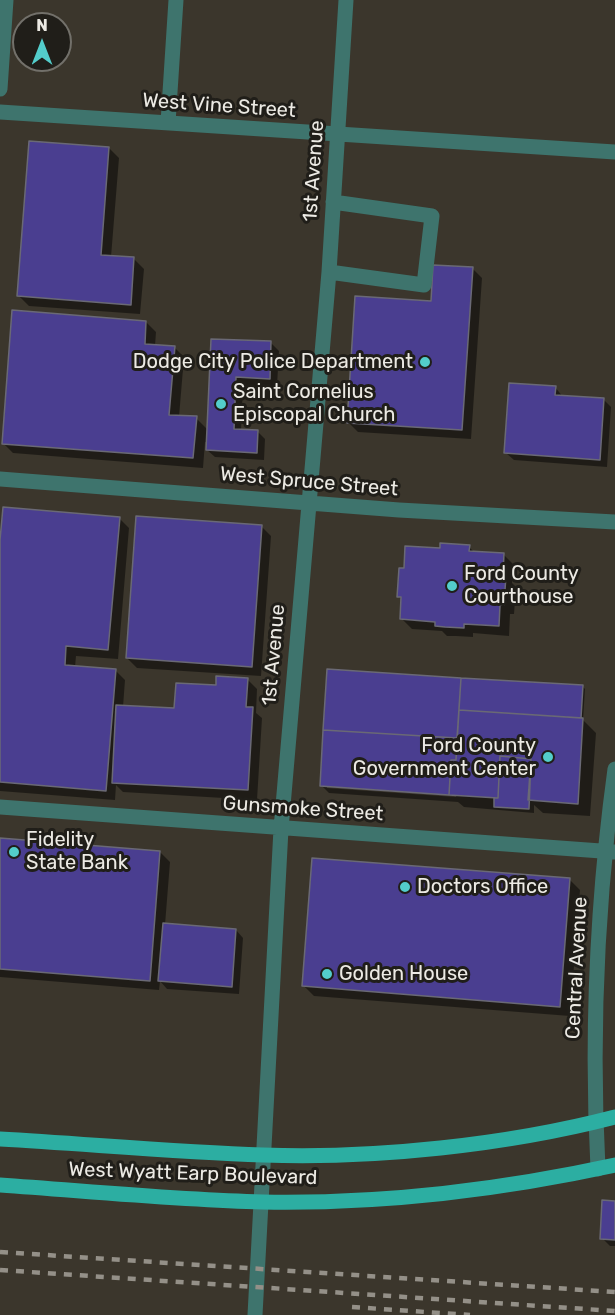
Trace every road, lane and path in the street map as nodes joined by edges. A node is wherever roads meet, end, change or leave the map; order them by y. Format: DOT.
graph roads {
  1 [pos="6,0"];
  2 [pos="176,0"];
  3 [pos="346,0"];
  4 [pos="0,89"];
  5 [pos="0,112"];
  6 [pos="168,123"];
  7 [pos="338,134"];
  8 [pos="615,152"];
  9 [pos="333,202"];
  10 [pos="329,272"];
  11 [pos="0,479"];
  12 [pos="308,502"];
  13 [pos="615,522"];
  14 [pos="615,769"];
  15 [pos="0,807"];
  16 [pos="281,829"];
  17 [pos="609,852"];
  18 [pos="615,1117"];
  19 [pos="595,1122"];
  20 [pos="0,1139"];
  21 [pos="265,1155"];
  22 [pos="615,1165"];
  23 [pos="597,1168"];
  24 [pos="0,1185"];
  25 [pos="263,1202"];
  26 [pos="255,1315"];
  1 -- 4 [label="street"];
  2 -- 6 [label="street"];
  3 -- 7 [label="street, 1st Avenue"];
  5 -- 6 [label="street, West Vine Street"];
  6 -- 7 [label="street, West Vine Street"];
  7 -- 8 [label="street, West Vine Street"];
  7 -- 9 [label="street, 1st Avenue"];
  9 -- 10 [label="street, 1st Avenue"];
  9 -- 10 [label="street"];
  10 -- 12 [label="street, 1st Avenue"];
  11 -- 12 [label="street, West Spruce Street"];
  12 -- 13 [label="street, West Spruce Street"];
  12 -- 16 [label="street, 1st Avenue"];
  14 -- 17 [label="street, Central Avenue"];
  15 -- 16 [label="street, Gunsmoke Street"];
  16 -- 17 [label="street, Gunsmoke Street"];
  16 -- 21 [label="street, 1st Avenue"];
  17 -- 19 [label="street, Central Avenue"];
  18 -- 19 [label="main road, West Wyatt Earp Boulevard"];
  19 -- 21 [label="main road, West Wyatt Earp Boulevard"];
  19 -- 23 [label="street, Central Avenue"];
  20 -- 21 [label="main road, West Wyatt Earp Boulevard"];
  21 -- 25 [label="street, 1st Avenue"];
  22 -- 23 [label="main road, West Wyatt Earp Boulevard"];
  23 -- 25 [label="main road, West Wyatt Earp Boulevard"];
  24 -- 25 [label="main road, West Wyatt Earp Boulevard"];
  25 -- 26 [label="street, 1st Avenue"];
}
